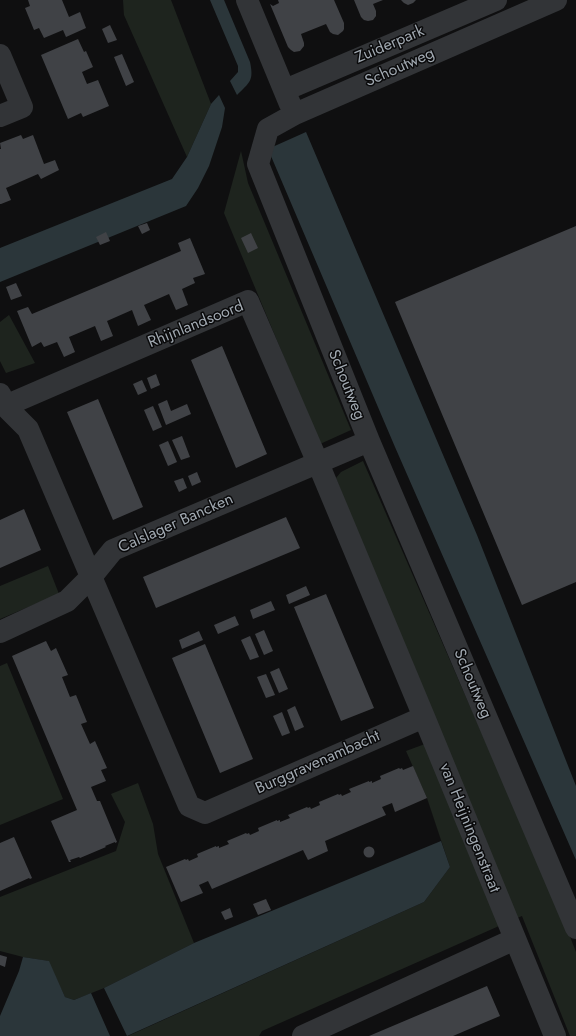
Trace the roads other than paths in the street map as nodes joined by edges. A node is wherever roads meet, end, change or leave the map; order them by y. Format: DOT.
graph roads {
  1 [pos="247,0"];
  2 [pos="496,0"];
  3 [pos="550,1"];
  4 [pos="0,55"];
  5 [pos="284,90"];
  6 [pos="295,114"];
  7 [pos="0,116"];
  8 [pos="3,400"];
  9 [pos="369,442"];
  10 [pos="318,463"];
  11 [pos="91,577"];
  12 [pos="0,632"];
  13 [pos="424,716"];
  14 [pos="576,928"];
  15 [pos="515,939"];
  16 [pos="303,1036"];
  17 [pos="555,1036"];
  1 -- 5 [label="street"];
  2 -- 5 [label="street, Zuiderpark"];
  3 -- 6 [label="street, Schoutweg"];
  4 -- 7 [label="street"];
  5 -- 6 [label="street"];
  6 -- 9 [label="street, Schoutweg"];
  8 -- 10 [label="street, Rhijnlandsoord"];
  8 -- 11 [label="street, Rhijnlandsoord"];
  9 -- 10 [label="street, Calslager Bancken"];
  9 -- 14 [label="street, Schoutweg"];
  10 -- 11 [label="street, Calslager Bancken"];
  10 -- 13 [label="street"];
  11 -- 12 [label="street, Calslager Bancken"];
  11 -- 13 [label="street, Burggravenambacht"];
  13 -- 15 [label="street, van Heijningenstraat"];
  15 -- 16 [label="street"];
  15 -- 17 [label="street, van Heijningenstraat"];
}
